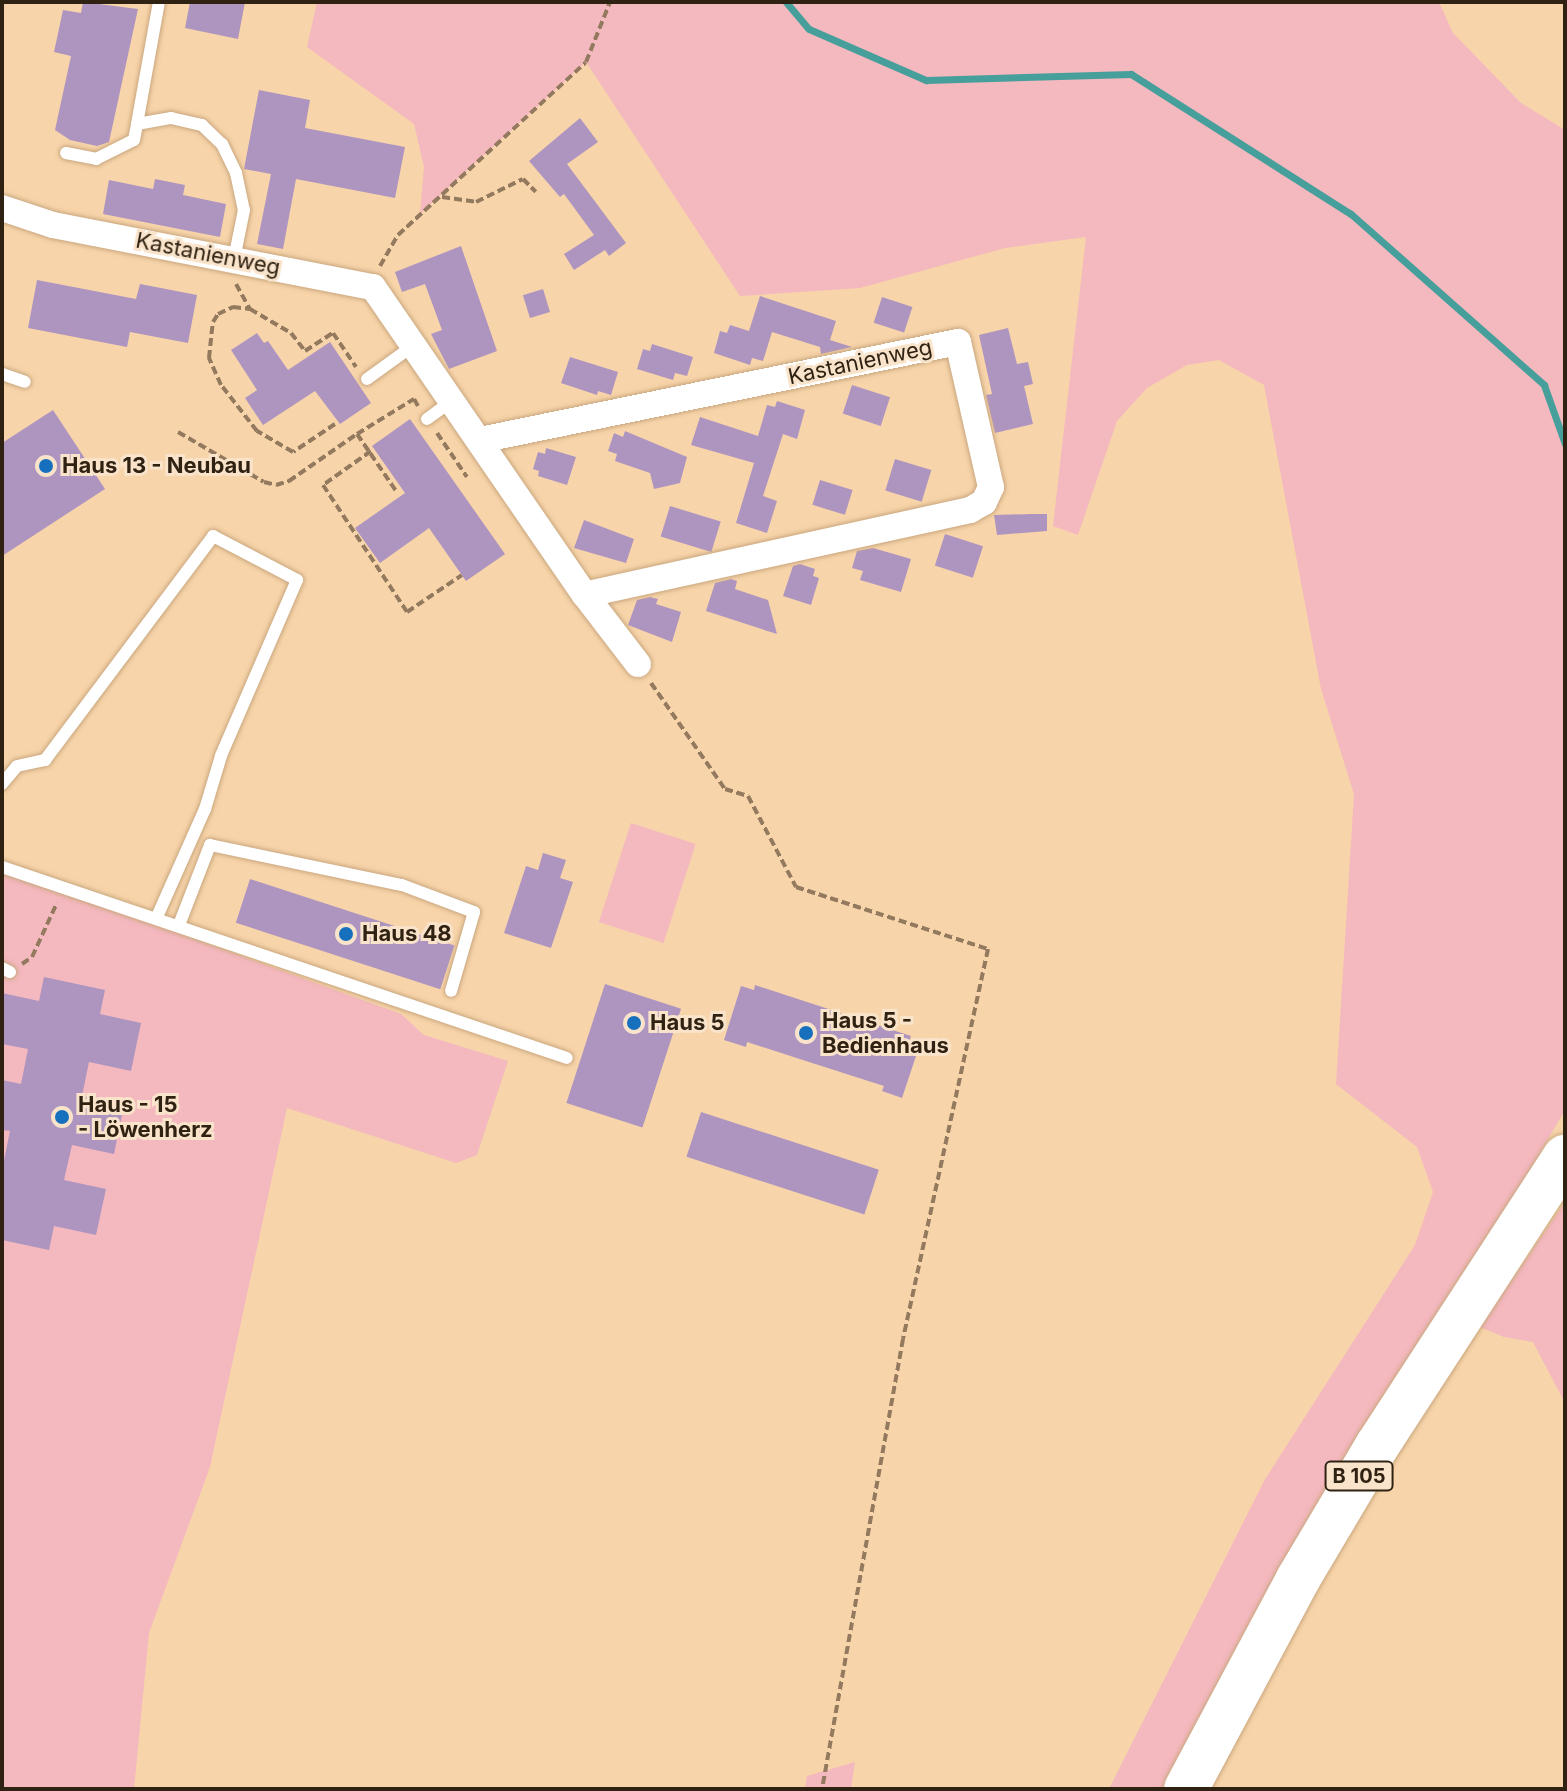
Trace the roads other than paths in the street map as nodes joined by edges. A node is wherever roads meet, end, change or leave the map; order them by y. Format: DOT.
graph roads {
  1 [pos="159,2"];
  2 [pos="137,124"];
  3 [pos="66,153"];
  4 [pos="2,208"];
  5 [pos="234,259"];
  6 [pos="414,345"];
  7 [pos="2,374"];
  8 [pos="367,379"];
  9 [pos="25,382"];
  10 [pos="453,400"];
  11 [pos="427,419"];
  12 [pos="480,440"];
  13 [pos="585,595"];
  14 [pos="638,664"];
  15 [pos="2,784"];
  16 [pos="2,867"];
  17 [pos="157,917"];
  18 [pos="179,925"];
  19 [pos="451,991"];
  20 [pos="567,1058"];
  21 [pos="1558,1167"];
  22 [pos="1186,1789"];
  1 -- 2 [label="lane"];
  2 -- 3 [label="lane"];
  2 -- 5 [label="lane"];
  4 -- 5 [label="street, Kastanienweg"];
  5 -- 6 [label="street, Kastanienweg"];
  6 -- 8 [label="lane"];
  6 -- 10 [label="street"];
  7 -- 9 [label="lane"];
  10 -- 11 [label="lane"];
  10 -- 12 [label="street"];
  12 -- 13 [label="street"];
  12 -- 13 [label="street, Kastanienweg"];
  13 -- 14 [label="street"];
  15 -- 17 [label="lane"];
  16 -- 17 [label="lane"];
  17 -- 18 [label="lane"];
  18 -- 19 [label="lane"];
  18 -- 20 [label="lane"];
  21 -- 22 [label="highway, B 105"];
}
